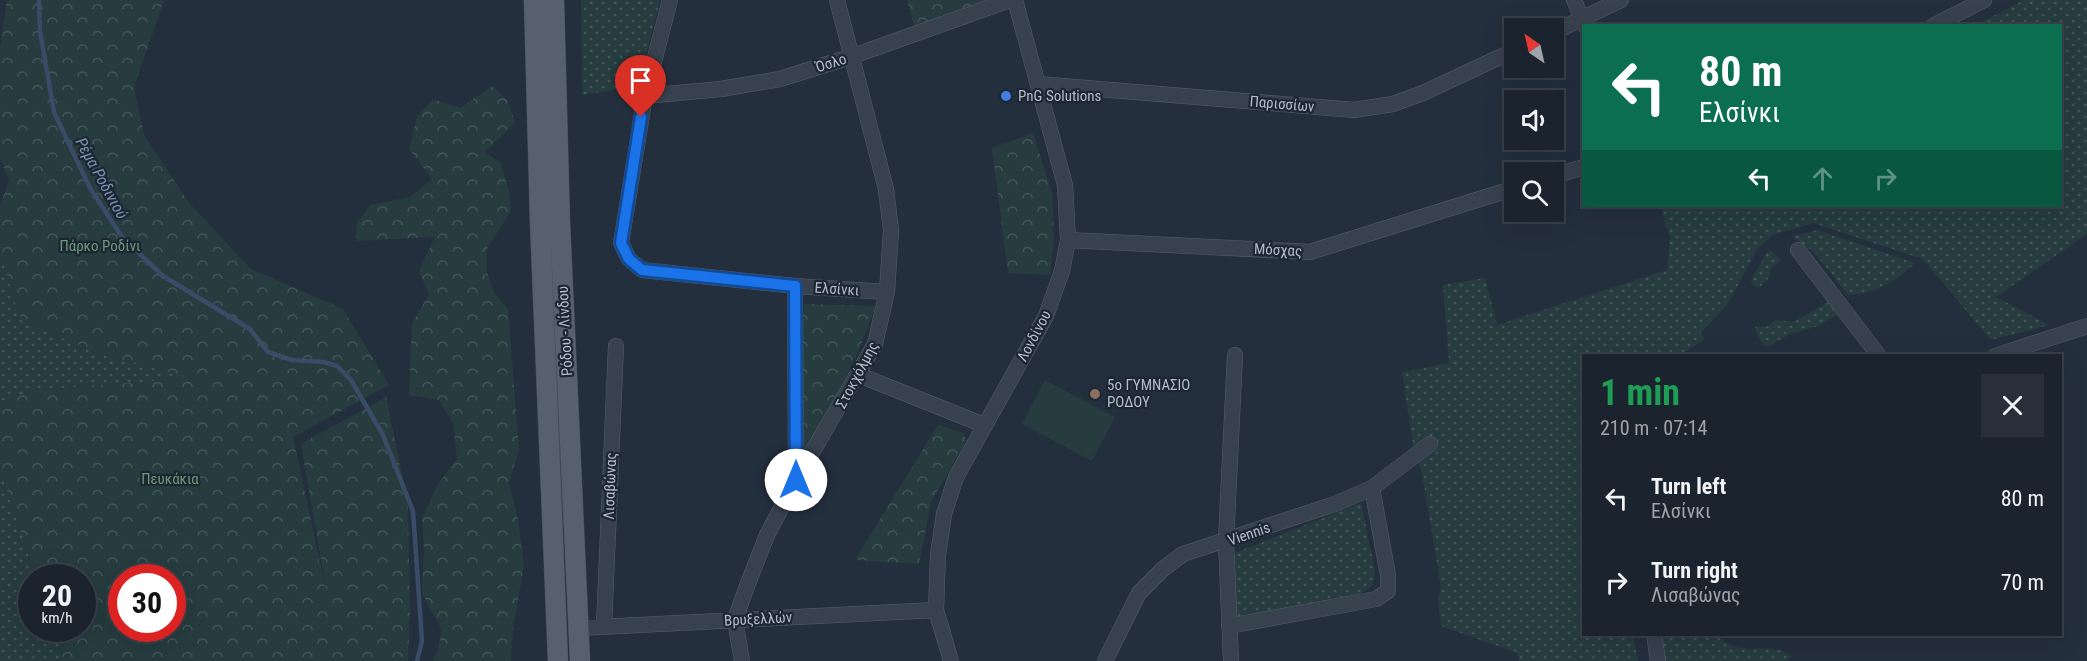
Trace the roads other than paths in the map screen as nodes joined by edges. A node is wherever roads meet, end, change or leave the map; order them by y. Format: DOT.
graph roads {
  1 [pos="534,0"];
  2 [pos="554,0"];
  3 [pos="670,0"];
  4 [pos="837,0"];
  5 [pos="1010,0"];
  6 [pos="1015,0"];
  7 [pos="1574,0"];
  8 [pos="1621,0"];
  9 [pos="1984,0"];
  10 [pos="1584,22"];
  11 [pos="1938,24"];
  12 [pos="1564,29"];
  13 [pos="1504,55"];
  14 [pos="853,56"];
  15 [pos="1038,84"];
  16 [pos="645,96"];
  17 [pos="1582,168"];
  18 [pos="1564,173"];
  19 [pos="1504,191"];
  20 [pos="1068,240"];
  21 [pos="1798,250"];
  22 [pos="795,286"];
  23 [pos="887,292"];
  24 [pos="2087,326"];
  25 [pos="616,346"];
  26 [pos="1877,354"];
  27 [pos="2001,354"];
  28 [pos="1234,355"];
  29 [pos="859,375"];
  30 [pos="984,425"];
  31 [pos="1430,444"];
  32 [pos="796,480"];
  33 [pos="1372,488"];
  34 [pos="1226,542"];
  35 [pos="936,610"];
  36 [pos="735,620"];
  37 [pos="604,626"];
  38 [pos="1229,626"];
  39 [pos="579,628"];
  40 [pos="1654,636"];
  41 [pos="558,661"];
  42 [pos="580,661"];
  43 [pos="742,661"];
  44 [pos="951,661"];
  45 [pos="1106,661"];
  46 [pos="1231,661"];
  47 [pos="1658,661"];
  1 -- 41 [label="main road, Ρόδου - Λίνδου"];
  2 -- 39 [label="main road, Ρόδου - Λίνδου"];
  3 -- 16 [label="street"];
  4 -- 14 [label="street, Στοκχόλμης"];
  5 -- 14 [label="street, Όσλο"];
  6 -- 15 [label="street, Λονδίνου"];
  7 -- 10 [label="street"];
  8 -- 10 [label="street"];
  9 -- 11 [label="street"];
  10 -- 12 [label="street"];
  13 -- 15 [label="street, Παρισσίων"];
  14 -- 16 [label="street, Όσλο"];
  14 -- 23 [label="street, Στοκχόλμης"];
  15 -- 20 [label="street, Λονδίνου"];
  16 -- 22 [label="street, Ελσίνκι"];
  17 -- 18 [label="street"];
  19 -- 20 [label="street, Μόσχας"];
  20 -- 30 [label="street, Λονδίνου"];
  21 -- 26 [label="street"];
  22 -- 23 [label="street, Ελσίνκι"];
  22 -- 32 [label="street"];
  23 -- 29 [label="street, Στοκχόλμης"];
  24 -- 27 [label="street"];
  25 -- 37 [label="street, Λισαβώνας"];
  28 -- 34 [label="street"];
  29 -- 30 [label="street"];
  29 -- 32 [label="street, Στοκχόλμης"];
  30 -- 35 [label="street, Λονδίνου"];
  31 -- 33 [label="street, Viennis"];
  32 -- 36 [label="street, Στοκχόλμης"];
  33 -- 34 [label="street, Viennis"];
  33 -- 38 [label="street"];
  34 -- 38 [label="street"];
  34 -- 45 [label="street, Viennis"];
  35 -- 36 [label="street, Βρυξελλών"];
  35 -- 44 [label="street, Λονδίνου"];
  36 -- 37 [label="street, Βρυξελλών"];
  36 -- 43 [label="street, Στοκχόλμης"];
  37 -- 39 [label="street, Βρυξελλών"];
  38 -- 46 [label="street"];
  39 -- 42 [label="main road, Ρόδου - Λίνδου"];
  40 -- 47 [label="street"];
}
